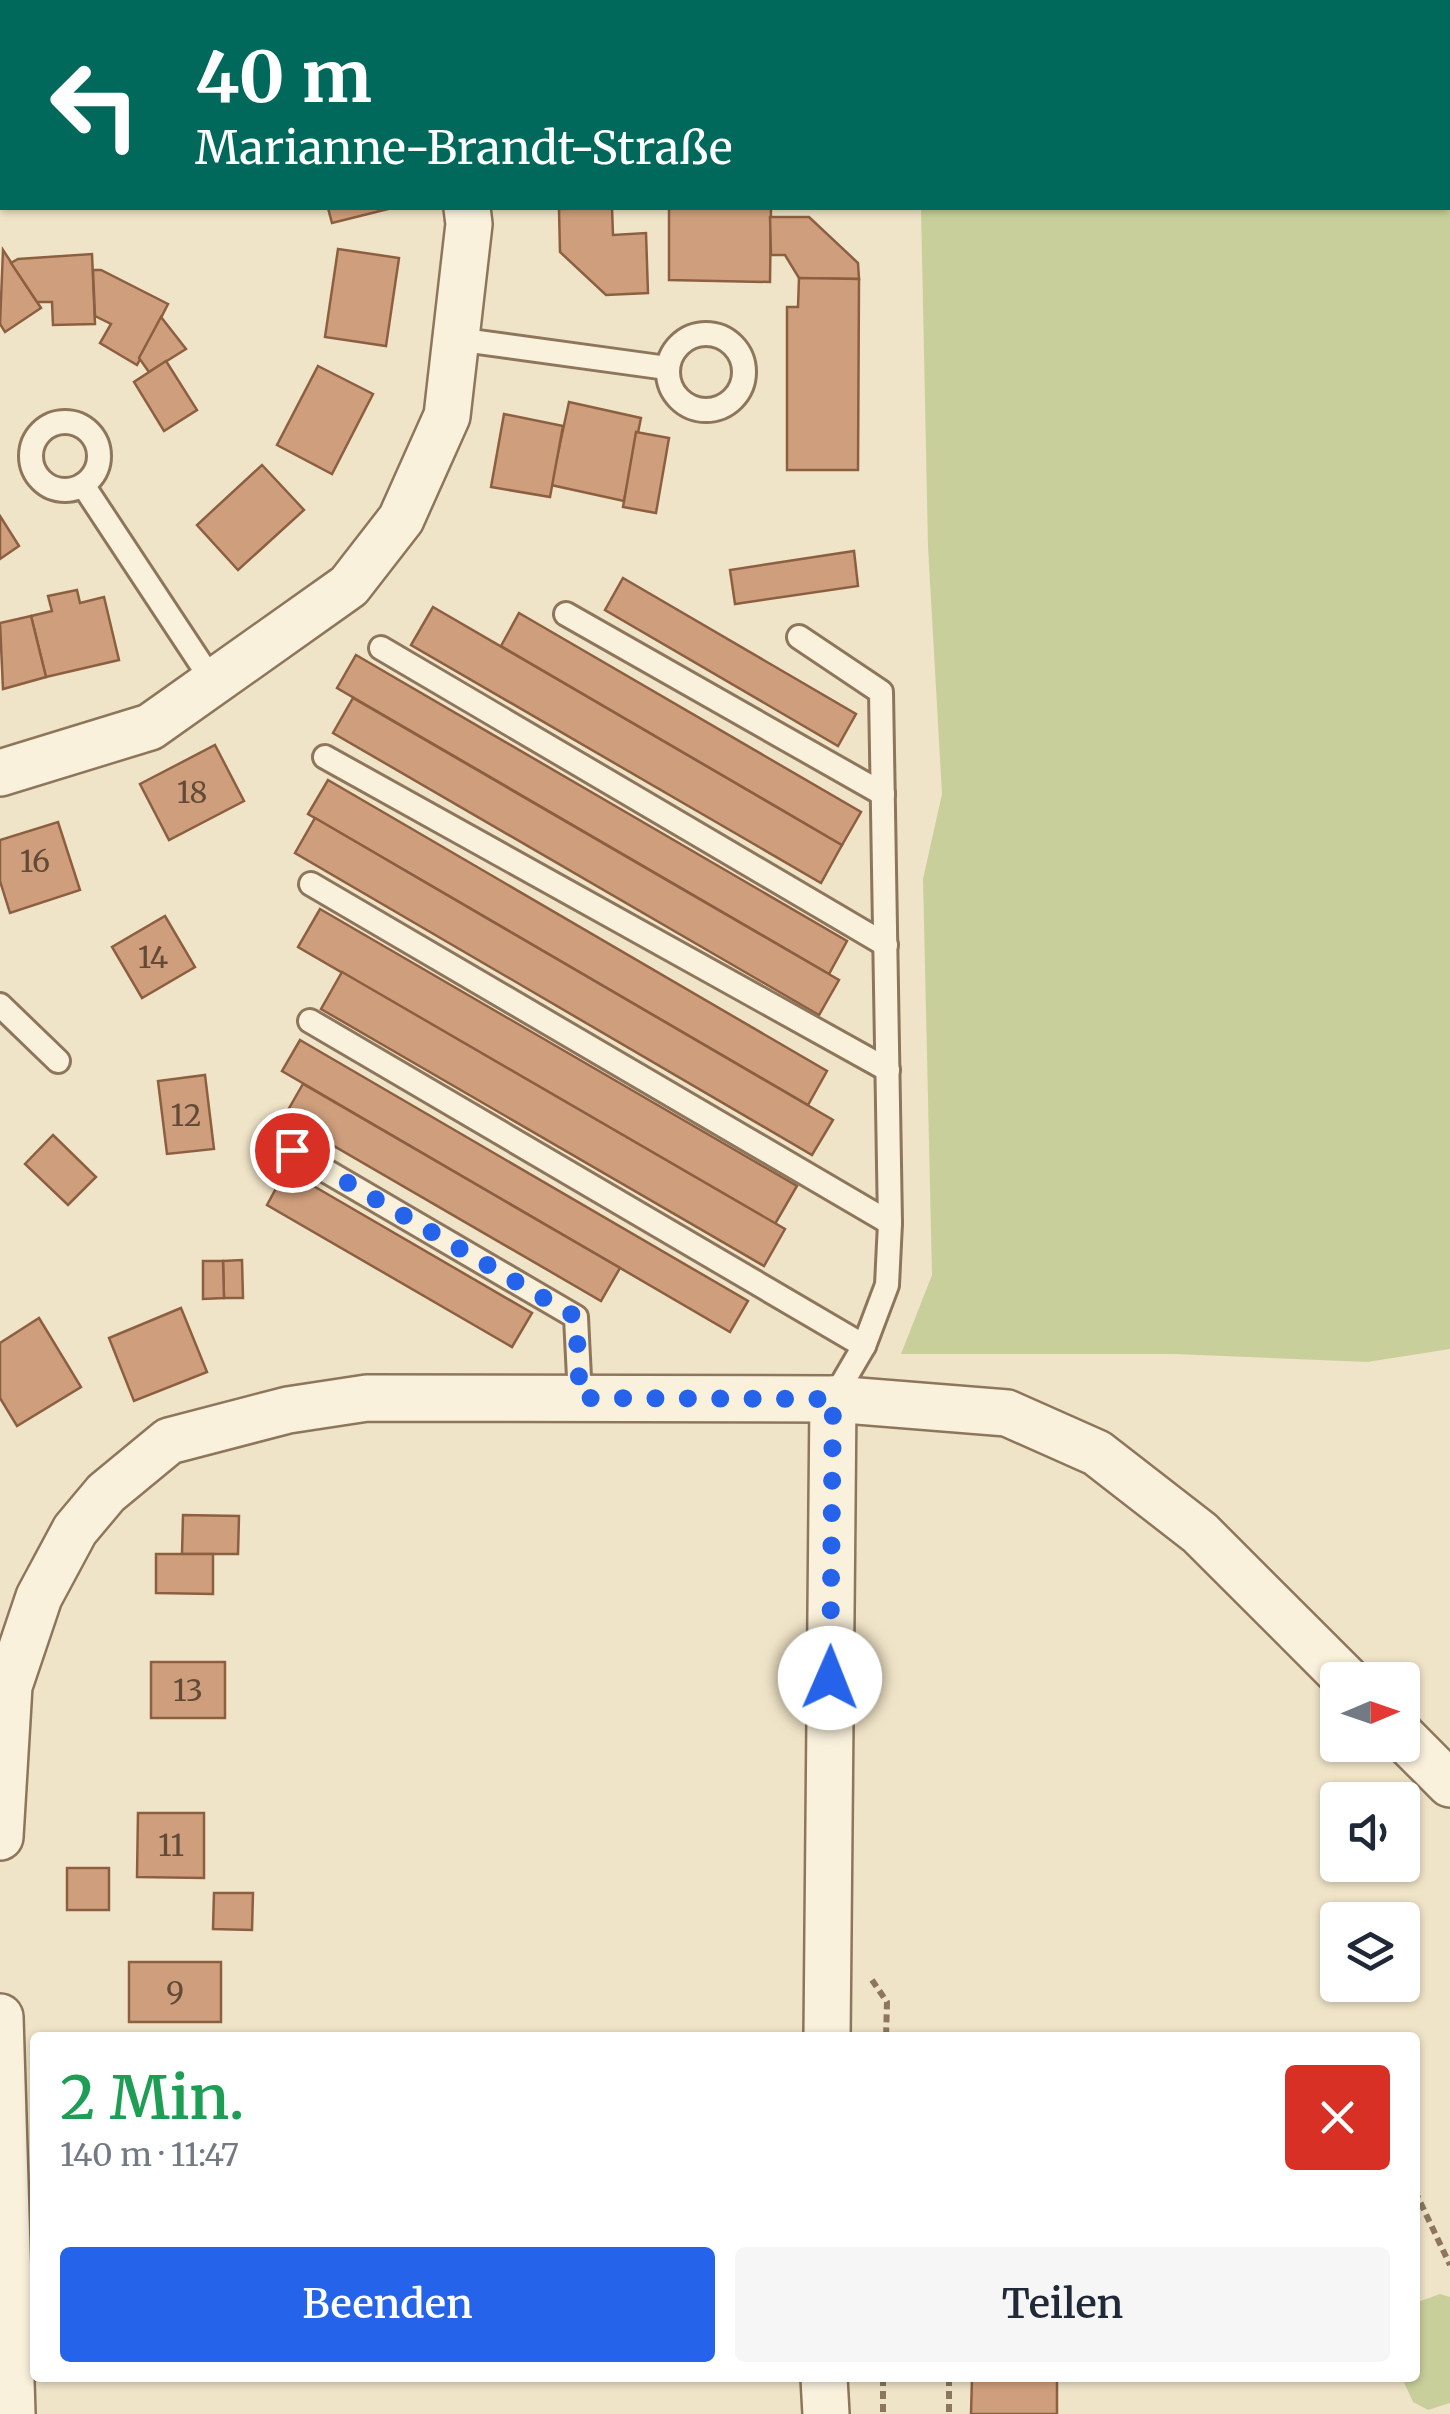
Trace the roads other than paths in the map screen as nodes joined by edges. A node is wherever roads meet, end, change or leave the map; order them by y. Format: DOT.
graph roads {
  1 [pos="467,210"];
  2 [pos="456,339"];
  3 [pos="667,368"];
  4 [pos="83,485"];
  5 [pos="566,614"];
  6 [pos="799,638"];
  7 [pos="381,648"];
  8 [pos="215,685"];
  9 [pos="324,757"];
  10 [pos="0,772"];
  11 [pos="882,794"];
  12 [pos="311,884"];
  13 [pos="886,945"];
  14 [pos="0,1005"];
  15 [pos="310,1022"];
  16 [pos="58,1061"];
  17 [pos="888,1070"];
  18 [pos="292,1150"];
  19 [pos="890,1223"];
  20 [pos="864,1346"];
  21 [pos="580,1398"];
  22 [pos="833,1399"];
  23 [pos="1328,1662"];
  24 [pos="1420,1754"];
  25 [pos="1450,1784"];
  26 [pos="0,1837"];
  27 [pos="0,2017"];
  28 [pos="827,2032"];
  29 [pos="824,2382"];
  30 [pos="12,2414"];
  31 [pos="826,2414"];
  1 -- 2 [label="street"];
  2 -- 3 [label="lane"];
  2 -- 8 [label="street"];
  4 -- 8 [label="lane"];
  5 -- 11 [label="lane"];
  6 -- 11 [label="lane"];
  7 -- 13 [label="lane"];
  8 -- 10 [label="street"];
  9 -- 17 [label="lane"];
  11 -- 13 [label="lane"];
  12 -- 19 [label="lane"];
  13 -- 17 [label="lane"];
  14 -- 16 [label="lane"];
  15 -- 20 [label="lane"];
  17 -- 19 [label="lane"];
  18 -- 21 [label="lane"];
  19 -- 20 [label="lane"];
  20 -- 22 [label="lane"];
  21 -- 22 [label="street"];
  21 -- 26 [label="street"];
  22 -- 23 [label="street"];
  22 -- 28 [label="street"];
  24 -- 25 [label="street"];
  27 -- 30 [label="street"];
  29 -- 31 [label="street"];
}
